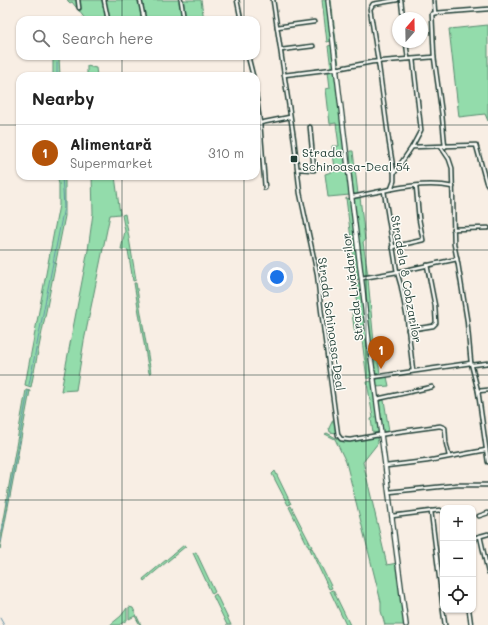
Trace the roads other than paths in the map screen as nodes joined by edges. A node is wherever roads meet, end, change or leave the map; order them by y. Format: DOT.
graph roads {
  1 [pos="78,0"];
  2 [pos="104,0"];
  3 [pos="140,0"];
  4 [pos="181,0"];
  5 [pos="237,0"];
  6 [pos="273,0"];
  7 [pos="328,0"];
  8 [pos="397,0"];
  9 [pos="401,0"];
  10 [pos="434,0"];
  11 [pos="79,8"];
  12 [pos="488,9"];
  13 [pos="402,12"];
  14 [pos="435,12"];
  15 [pos="107,16"];
  16 [pos="143,16"];
  17 [pos="183,16"];
  18 [pos="240,16"];
  19 [pos="314,22"];
  20 [pos="277,27"];
  21 [pos="314,46"];
  22 [pos="407,48"];
  23 [pos="280,50"];
  24 [pos="434,57"];
  25 [pos="408,59"];
  26 [pos="413,59"];
  27 [pos="249,60"];
  28 [pos="378,62"];
  29 [pos="336,69"];
  30 [pos="252,72"];
  31 [pos="284,75"];
  32 [pos="290,117"];
  33 [pos="260,123"];
  34 [pos="310,127"];
  35 [pos="412,147"];
  36 [pos="443,147"];
  37 [pos="298,169"];
  38 [pos="394,173"];
  39 [pos="488,184"];
  40 [pos="416,186"];
  41 [pos="453,187"];
  42 [pos="265,188"];
  43 [pos="391,189"];
  44 [pos="384,191"];
  45 [pos="352,197"];
  46 [pos="453,223"];
  47 [pos="488,228"];
  48 [pos="453,229"];
  49 [pos="460,229"];
  50 [pos="392,248"];
  51 [pos="457,258"];
  52 [pos="427,265"];
  53 [pos="397,272"];
  54 [pos="361,278"];
  55 [pos="408,330"];
  56 [pos="488,363"];
  57 [pos="472,364"];
  58 [pos="413,371"];
  59 [pos="374,378"];
  60 [pos="432,387"];
  61 [pos="478,390"];
  62 [pos="488,390"];
  63 [pos="377,400"];
  64 [pos="381,434"];
  65 [pos="486,450"];
  66 [pos="449,456"];
  67 [pos="488,462"];
  68 [pos="386,466"];
  69 [pos="488,485"];
  70 [pos="389,492"];
  71 [pos="440,510"];
  72 [pos="431,511"];
  73 [pos="488,513"];
  74 [pos="392,516"];
  75 [pos="479,516"];
  76 [pos="488,534"];
  77 [pos="480,536"];
  78 [pos="476,539"];
  79 [pos="488,572"];
  80 [pos="440,584"];
  81 [pos="444,613"];
  82 [pos="469,613"];
  83 [pos="406,625"];
  84 [pos="445,625"];
  85 [pos="471,625"];
  1 -- 11 [label="street"];
  2 -- 15 [label="street"];
  3 -- 16 [label="street"];
  4 -- 17 [label="street"];
  5 -- 18 [label="street"];
  6 -- 20 [label="street, Strada Schinoasa-Deal"];
  7 -- 29 [label="street, Strada Livădarilor"];
  8 -- 28 [label="street"];
  9 -- 13 [label="street"];
  10 -- 14 [label="street"];
  12 -- 14 [label="street"];
  14 -- 24 [label="street"];
  19 -- 20 [label="street"];
  20 -- 23 [label="street, Strada Schinoasa-Deal"];
  21 -- 23 [label="street"];
  22 -- 25 [label="street"];
  23 -- 31 [label="street, Strada Schinoasa-Deal"];
  24 -- 26 [label="street"];
  24 -- 36 [label="street"];
  25 -- 26 [label="street"];
  25 -- 28 [label="street"];
  26 -- 35 [label="street"];
  27 -- 30 [label="street"];
  28 -- 29 [label="street"];
  28 -- 38 [label="street"];
  29 -- 31 [label="street"];
  29 -- 45 [label="street, Strada Livădarilor"];
  31 -- 32 [label="street, Strada Schinoasa-Deal"];
  32 -- 33 [label="street"];
  32 -- 37 [label="street, Strada Schinoasa-Deal"];
  33 -- 42 [label="street"];
  34 -- 37 [label="street"];
  35 -- 36 [label="street"];
  35 -- 38 [label="street"];
  36 -- 39 [label="street"];
  36 -- 41 [label="street"];
  37 -- 64 [label="street, Strada Schinoasa-Deal"];
  38 -- 43 [label="street"];
  40 -- 41 [label="street"];
  40 -- 43 [label="street"];
  40 -- 50 [label="street"];
  41 -- 46 [label="street"];
  43 -- 44 [label="street"];
  44 -- 45 [label="street"];
  44 -- 50 [label="street, Stradela 8 Cobzarilor"];
  45 -- 54 [label="street, Strada Livădarilor"];
  46 -- 48 [label="street"];
  46 -- 49 [label="street"];
  47 -- 49 [label="street"];
  48 -- 49 [label="street"];
  48 -- 51 [label="street"];
  50 -- 53 [label="street, Stradela 8 Cobzarilor"];
  51 -- 52 [label="street"];
  51 -- 57 [label="street"];
  52 -- 53 [label="street"];
  52 -- 55 [label="street"];
  53 -- 54 [label="street"];
  53 -- 55 [label="street, Stradela 8 Cobzarilor"];
  54 -- 59 [label="street, Strada Livădarilor"];
  55 -- 58 [label="street, Stradela 8 Cobzarilor"];
  56 -- 57 [label="street"];
  57 -- 58 [label="street"];
  57 -- 61 [label="street"];
  58 -- 59 [label="street"];
  59 -- 63 [label="street, Strada Livădarilor"];
  60 -- 63 [label="street"];
  61 -- 62 [label="street"];
  61 -- 65 [label="street"];
  63 -- 64 [label="street, Strada Livădarilor"];
  64 -- 66 [label="street"];
  64 -- 68 [label="street, Strada Livădarilor"];
  65 -- 66 [label="street"];
  65 -- 67 [label="street"];
  66 -- 68 [label="street"];
  68 -- 70 [label="street, Strada Livădarilor"];
  69 -- 70 [label="street"];
  70 -- 74 [label="street, Strada Livădarilor"];
  71 -- 72 [label="street"];
  72 -- 74 [label="street"];
  72 -- 80 [label="street"];
  73 -- 75 [label="street"];
  74 -- 83 [label="street, Strada Livădarilor"];
  76 -- 77 [label="street"];
  77 -- 78 [label="street"];
  77 -- 79 [label="street"];
  81 -- 84 [label="street"];
  82 -- 85 [label="street"];
}
